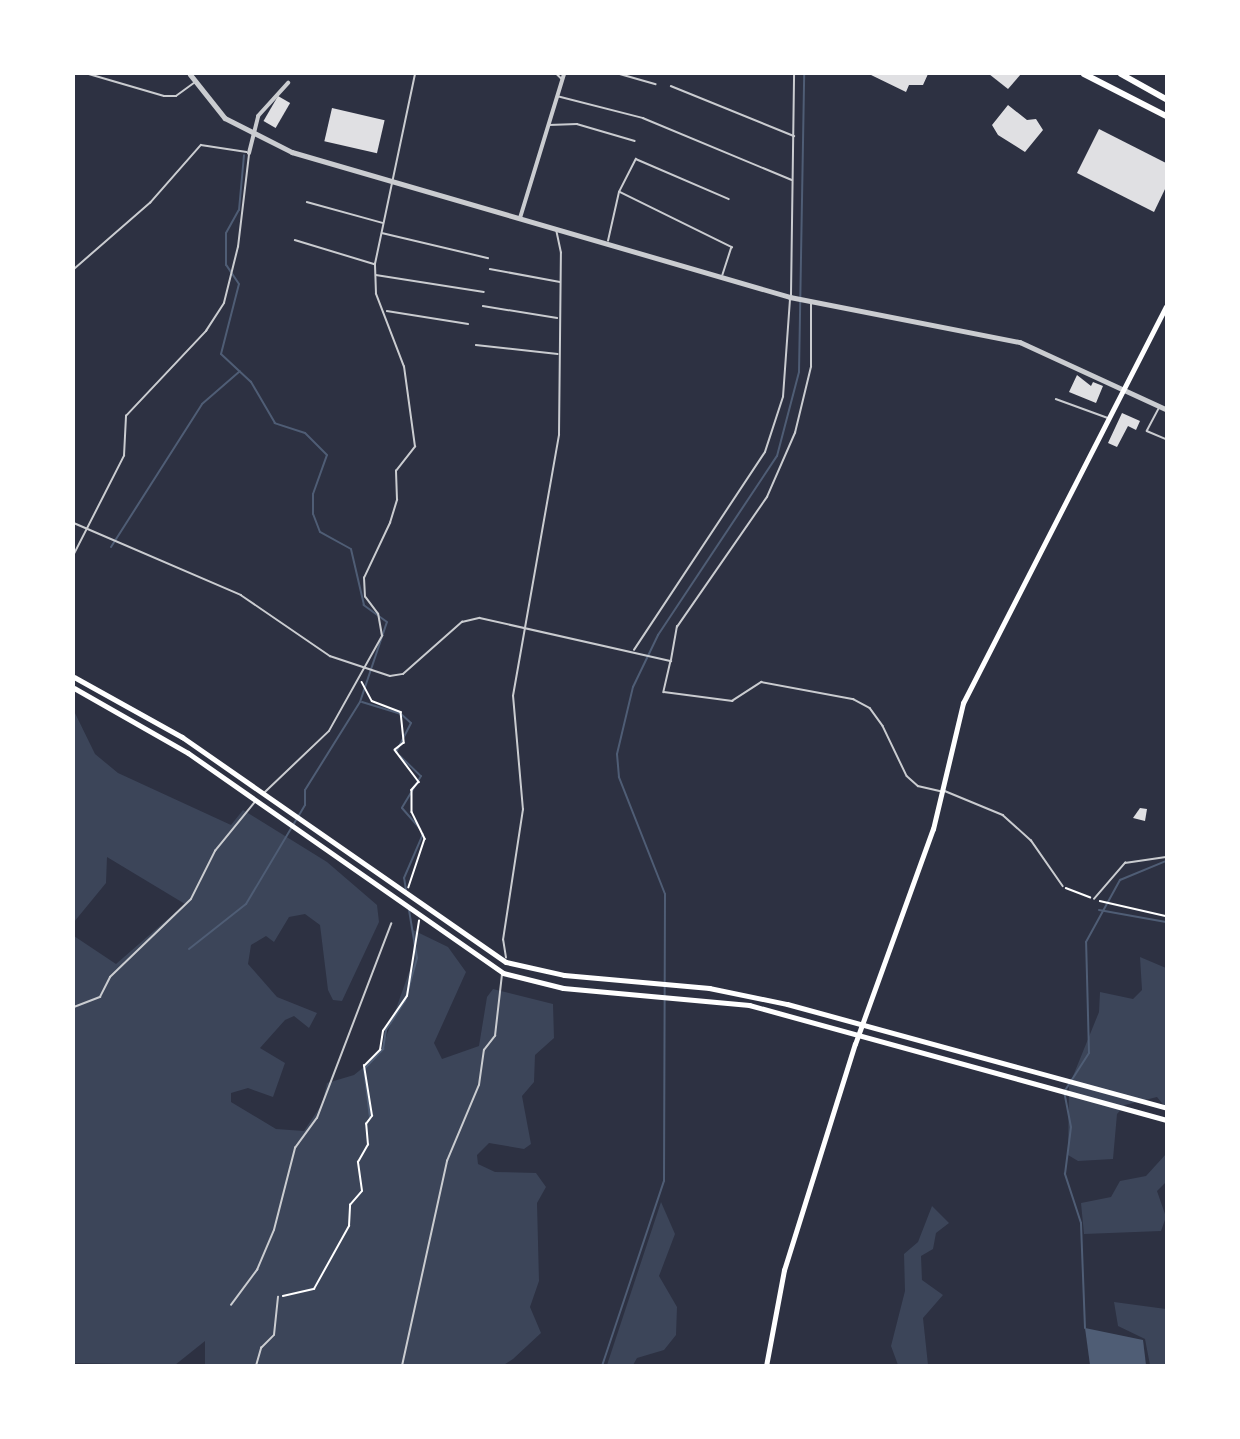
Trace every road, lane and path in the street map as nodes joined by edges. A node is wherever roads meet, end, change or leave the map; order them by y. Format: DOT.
graph roads {
  1 [pos="89,74"];
  2 [pos="190,74"];
  3 [pos="416,74"];
  4 [pos="556,74"];
  5 [pos="564,74"];
  6 [pos="620,74"];
  7 [pos="794,74"];
  8 [pos="1084,74"];
  9 [pos="1121,74"];
  10 [pos="562,79"];
  11 [pos="194,83"];
  12 [pos="288,83"];
  13 [pos="656,84"];
  14 [pos="671,86"];
  15 [pos="556,96"];
  16 [pos="1167,99"];
  17 [pos="1167,117"];
  18 [pos="548,125"];
  19 [pos="254,135"];
  20 [pos="795,136"];
  21 [pos="635,141"];
  22 [pos="249,153"];
  23 [pos="794,181"];
  24 [pos="396,182"];
  25 [pos="619,192"];
  26 [pos="729,199"];
  27 [pos="307,202"];
  28 [pos="520,218"];
  29 [pos="384,223"];
  30 [pos="555,228"];
  31 [pos="381,233"];
  32 [pos="296,240"];
  33 [pos="609,243"];
  34 [pos="488,258"];
  35 [pos="375,264"];
  36 [pos="74,269"];
  37 [pos="490,269"];
  38 [pos="376,275"];
  39 [pos="721,279"];
  40 [pos="561,282"];
  41 [pos="483,292"];
  42 [pos="790,297"];
  43 [pos="811,300"];
  44 [pos="483,306"];
  45 [pos="1167,308"];
  46 [pos="386,311"];
  47 [pos="558,318"];
  48 [pos="468,324"];
  49 [pos="476,345"];
  50 [pos="559,354"];
  51 [pos="1123,387"];
  52 [pos="1056,399"];
  53 [pos="1161,406"];
  54 [pos="1167,409"];
  55 [pos="1109,418"];
  56 [pos="1167,439"];
  57 [pos="74,523"];
  58 [pos="84,529"];
  59 [pos="74,554"];
  60 [pos="526,626"];
  61 [pos="634,650"];
  62 [pos="671,661"];
  63 [pos="364,667"];
  64 [pos="361,675"];
  65 [pos="74,677"];
  66 [pos="74,688"];
  67 [pos="943,791"];
  68 [pos="264,794"];
  69 [pos="257,801"];
  70 [pos="1167,856"];
  71 [pos="1063,886"];
  72 [pos="417,894"];
  73 [pos="1094,899"];
  74 [pos="424,909"];
  75 [pos="1167,916"];
  76 [pos="391,924"];
  77 [pos="506,962"];
  78 [pos="503,973"];
  79 [pos="74,1007"];
  80 [pos="863,1024"];
  81 [pos="859,1035"];
  82 [pos="1165,1107"];
  83 [pos="1164,1120"];
  84 [pos="278,1297"];
  85 [pos="231,1305"];
  86 [pos="256,1365"];
  87 [pos="402,1365"];
  88 [pos="766,1365"];
  1 -- 11 [label="lane"];
  2 -- 11 [label="street"];
  3 -- 24 [label="lane"];
  4 -- 10 [label="lane"];
  5 -- 10 [label="street"];
  6 -- 13 [label="lane"];
  7 -- 20 [label="lane"];
  8 -- 17 [label="main road"];
  9 -- 16 [label="main road"];
  10 -- 15 [label="street"];
  11 -- 19 [label="street"];
  12 -- 19 [label="street"];
  14 -- 20 [label="lane"];
  15 -- 18 [label="street"];
  15 -- 23 [label="lane"];
  18 -- 21 [label="lane"];
  18 -- 28 [label="street"];
  19 -- 22 [label="street"];
  19 -- 24 [label="street"];
  20 -- 23 [label="lane"];
  22 -- 36 [label="lane"];
  22 -- 58 [label="lane"];
  23 -- 42 [label="lane"];
  24 -- 28 [label="street"];
  24 -- 29 [label="lane"];
  25 -- 26 [label="lane"];
  25 -- 33 [label="lane"];
  25 -- 39 [label="lane"];
  27 -- 29 [label="lane"];
  28 -- 30 [label="street"];
  29 -- 31 [label="lane"];
  30 -- 33 [label="street"];
  30 -- 40 [label="lane"];
  31 -- 34 [label="lane"];
  31 -- 35 [label="lane"];
  32 -- 35 [label="lane"];
  33 -- 39 [label="street"];
  35 -- 38 [label="lane"];
  37 -- 40 [label="lane"];
  38 -- 41 [label="lane"];
  38 -- 46 [label="lane"];
  39 -- 42 [label="street"];
  40 -- 47 [label="lane"];
  42 -- 43 [label="street"];
  42 -- 61 [label="lane"];
  43 -- 51 [label="street"];
  43 -- 62 [label="lane"];
  44 -- 47 [label="lane"];
  45 -- 51 [label="main road"];
  46 -- 48 [label="lane"];
  46 -- 63 [label="lane"];
  47 -- 50 [label="lane"];
  49 -- 50 [label="lane"];
  50 -- 60 [label="lane"];
  51 -- 53 [label="street"];
  51 -- 55 [label="main road"];
  52 -- 55 [label="lane"];
  53 -- 54 [label="street"];
  53 -- 56 [label="lane"];
  55 -- 67 [label="main road"];
  57 -- 58 [label="lane"];
  58 -- 59 [label="lane"];
  58 -- 63 [label="lane"];
  60 -- 61 [label="lane"];
  60 -- 63 [label="lane"];
  60 -- 77 [label="lane"];
  61 -- 62 [label="lane"];
  62 -- 67 [label="lane"];
  63 -- 64 [label="lane"];
  64 -- 68 [label="lane"];
  64 -- 72 [label="path"];
  65 -- 68 [label="main road"];
  66 -- 69 [label="main road"];
  67 -- 71 [label="lane"];
  67 -- 80 [label="main road"];
  68 -- 69 [label="lane"];
  68 -- 74 [label="main road"];
  69 -- 78 [label="main road"];
  69 -- 79 [label="lane"];
  70 -- 73 [label="lane"];
  71 -- 73 [label="path"];
  73 -- 75 [label="path"];
  74 -- 77 [label="main road"];
  74 -- 84 [label="path"];
  76 -- 85 [label="lane"];
  77 -- 78 [label="lane"];
  77 -- 80 [label="main road"];
  78 -- 81 [label="main road"];
  78 -- 87 [label="lane"];
  80 -- 81 [label="main road"];
  80 -- 82 [label="main road"];
  81 -- 83 [label="main road"];
  81 -- 88 [label="main road"];
  84 -- 86 [label="lane"];
}
